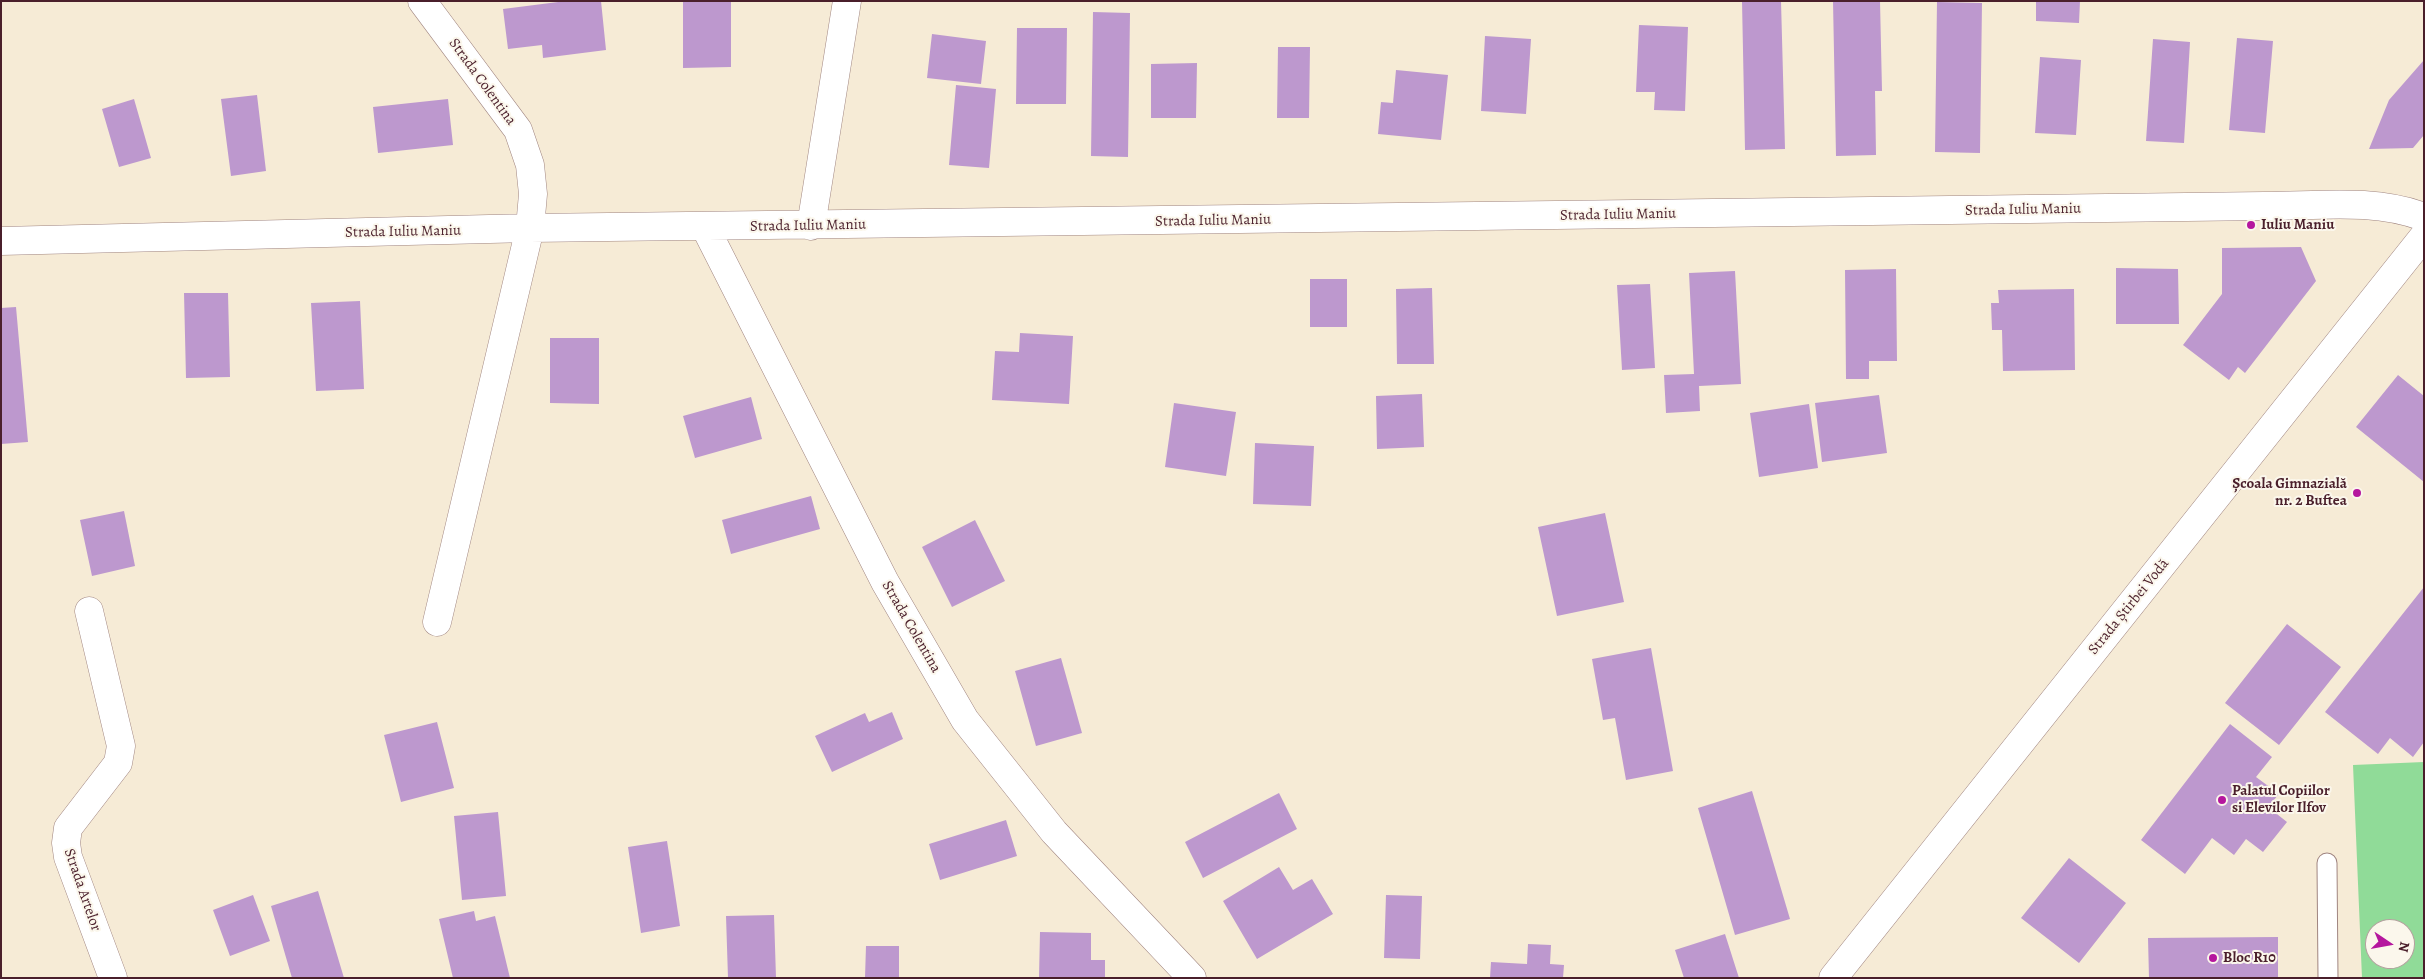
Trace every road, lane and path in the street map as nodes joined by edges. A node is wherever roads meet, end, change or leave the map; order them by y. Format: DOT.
graph roads {
  1 [pos="422,1"];
  2 [pos="847,1"];
  3 [pos="2424,217"];
  4 [pos="811,226"];
  5 [pos="705,227"];
  6 [pos="530,228"];
  7 [pos="2424,236"];
  8 [pos="1,241"];
  9 [pos="89,612"];
  10 [pos="437,622"];
  11 [pos="2327,862"];
  12 [pos="113,978"];
  13 [pos="1192,978"];
  14 [pos="1833,978"];
  15 [pos="2328,978"];
  1 -- 6 [label="street, Strada Colentina"];
  2 -- 4 [label="street"];
  3 -- 4 [label="street, Strada Iuliu Maniu"];
  4 -- 5 [label="street, Strada Iuliu Maniu"];
  5 -- 6 [label="street, Strada Iuliu Maniu"];
  5 -- 13 [label="street, Strada Colentina"];
  6 -- 8 [label="street, Strada Iuliu Maniu"];
  6 -- 10 [label="street, Strada Colentina"];
  7 -- 14 [label="street, Strada Știrbei Vodă"];
  9 -- 12 [label="street, Strada Artelor"];
  11 -- 15 [label="lane"];
}
